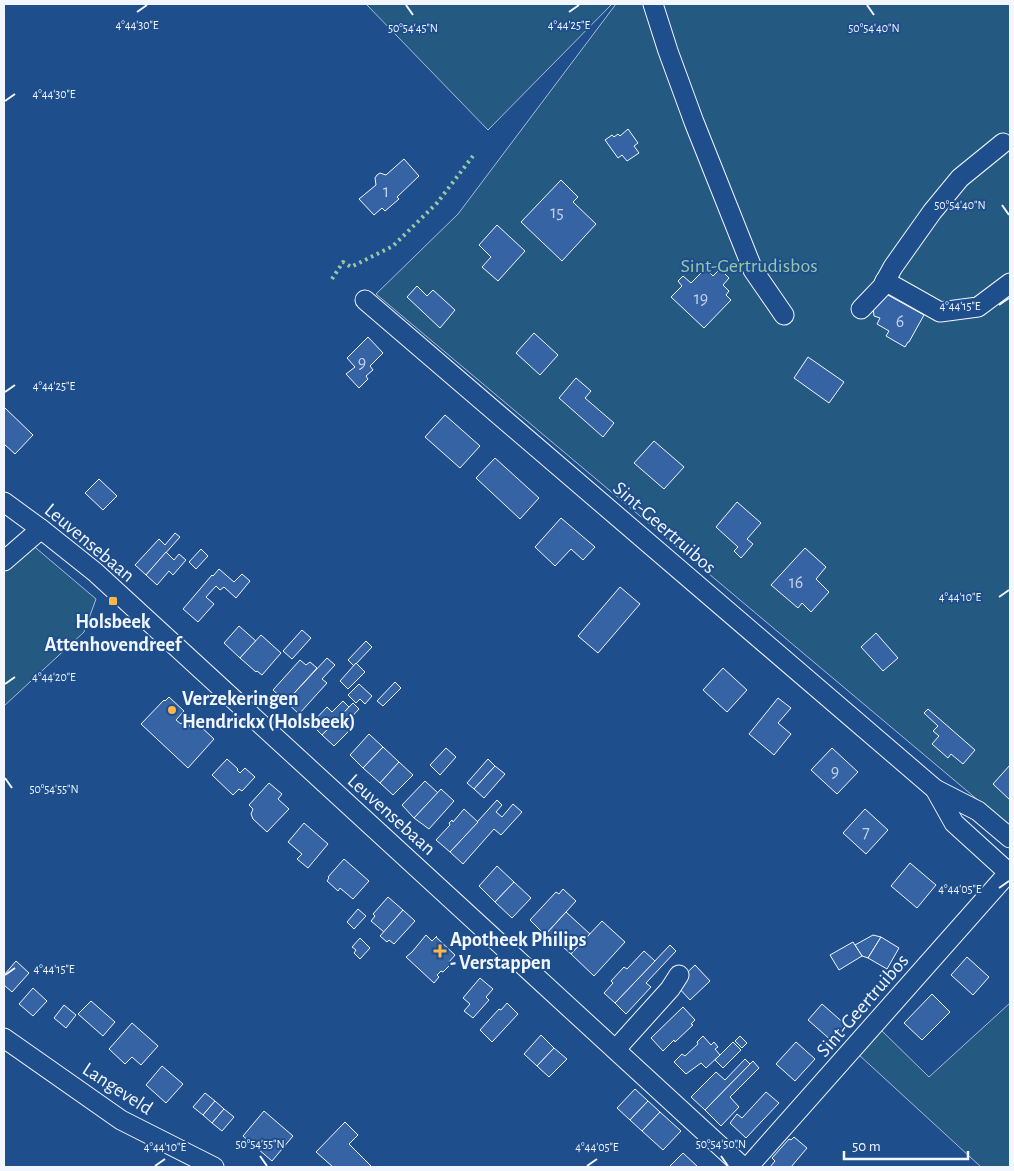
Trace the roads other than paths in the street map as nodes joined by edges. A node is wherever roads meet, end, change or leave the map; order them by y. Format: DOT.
graph roads {
  1 [pos="653,4"];
  2 [pos="1003,143"];
  3 [pos="885,281"];
  4 [pos="1010,283"];
  5 [pos="365,300"];
  6 [pos="861,309"];
  7 [pos="784,315"];
  8 [pos="4,502"];
  9 [pos="41,529"];
  10 [pos="4,561"];
  11 [pos="936,789"];
  12 [pos="1010,838"];
  13 [pos="1009,872"];
  14 [pos="678,975"];
  15 [pos="4,1038"];
  16 [pos="616,1049"];
  17 [pos="214,1167"];
  18 [pos="743,1167"];
  19 [pos="748,1167"];
  1 -- 7 [label="street"];
  2 -- 3 [label="street"];
  3 -- 4 [label="street"];
  3 -- 6 [label="street"];
  5 -- 11 [label="street, Sint-Geertruibos"];
  8 -- 9 [label="street, Leuvensebaan"];
  9 -- 10 [label="street"];
  9 -- 16 [label="street, Leuvensebaan"];
  11 -- 12 [label="street, Sint-Geertruibos"];
  11 -- 13 [label="street, Sint-Geertruibos"];
  13 -- 19 [label="street, Sint-Geertruibos"];
  14 -- 16 [label="street"];
  15 -- 17 [label="street, Langeveld"];
  16 -- 18 [label="street, Leuvensebaan"];
}
